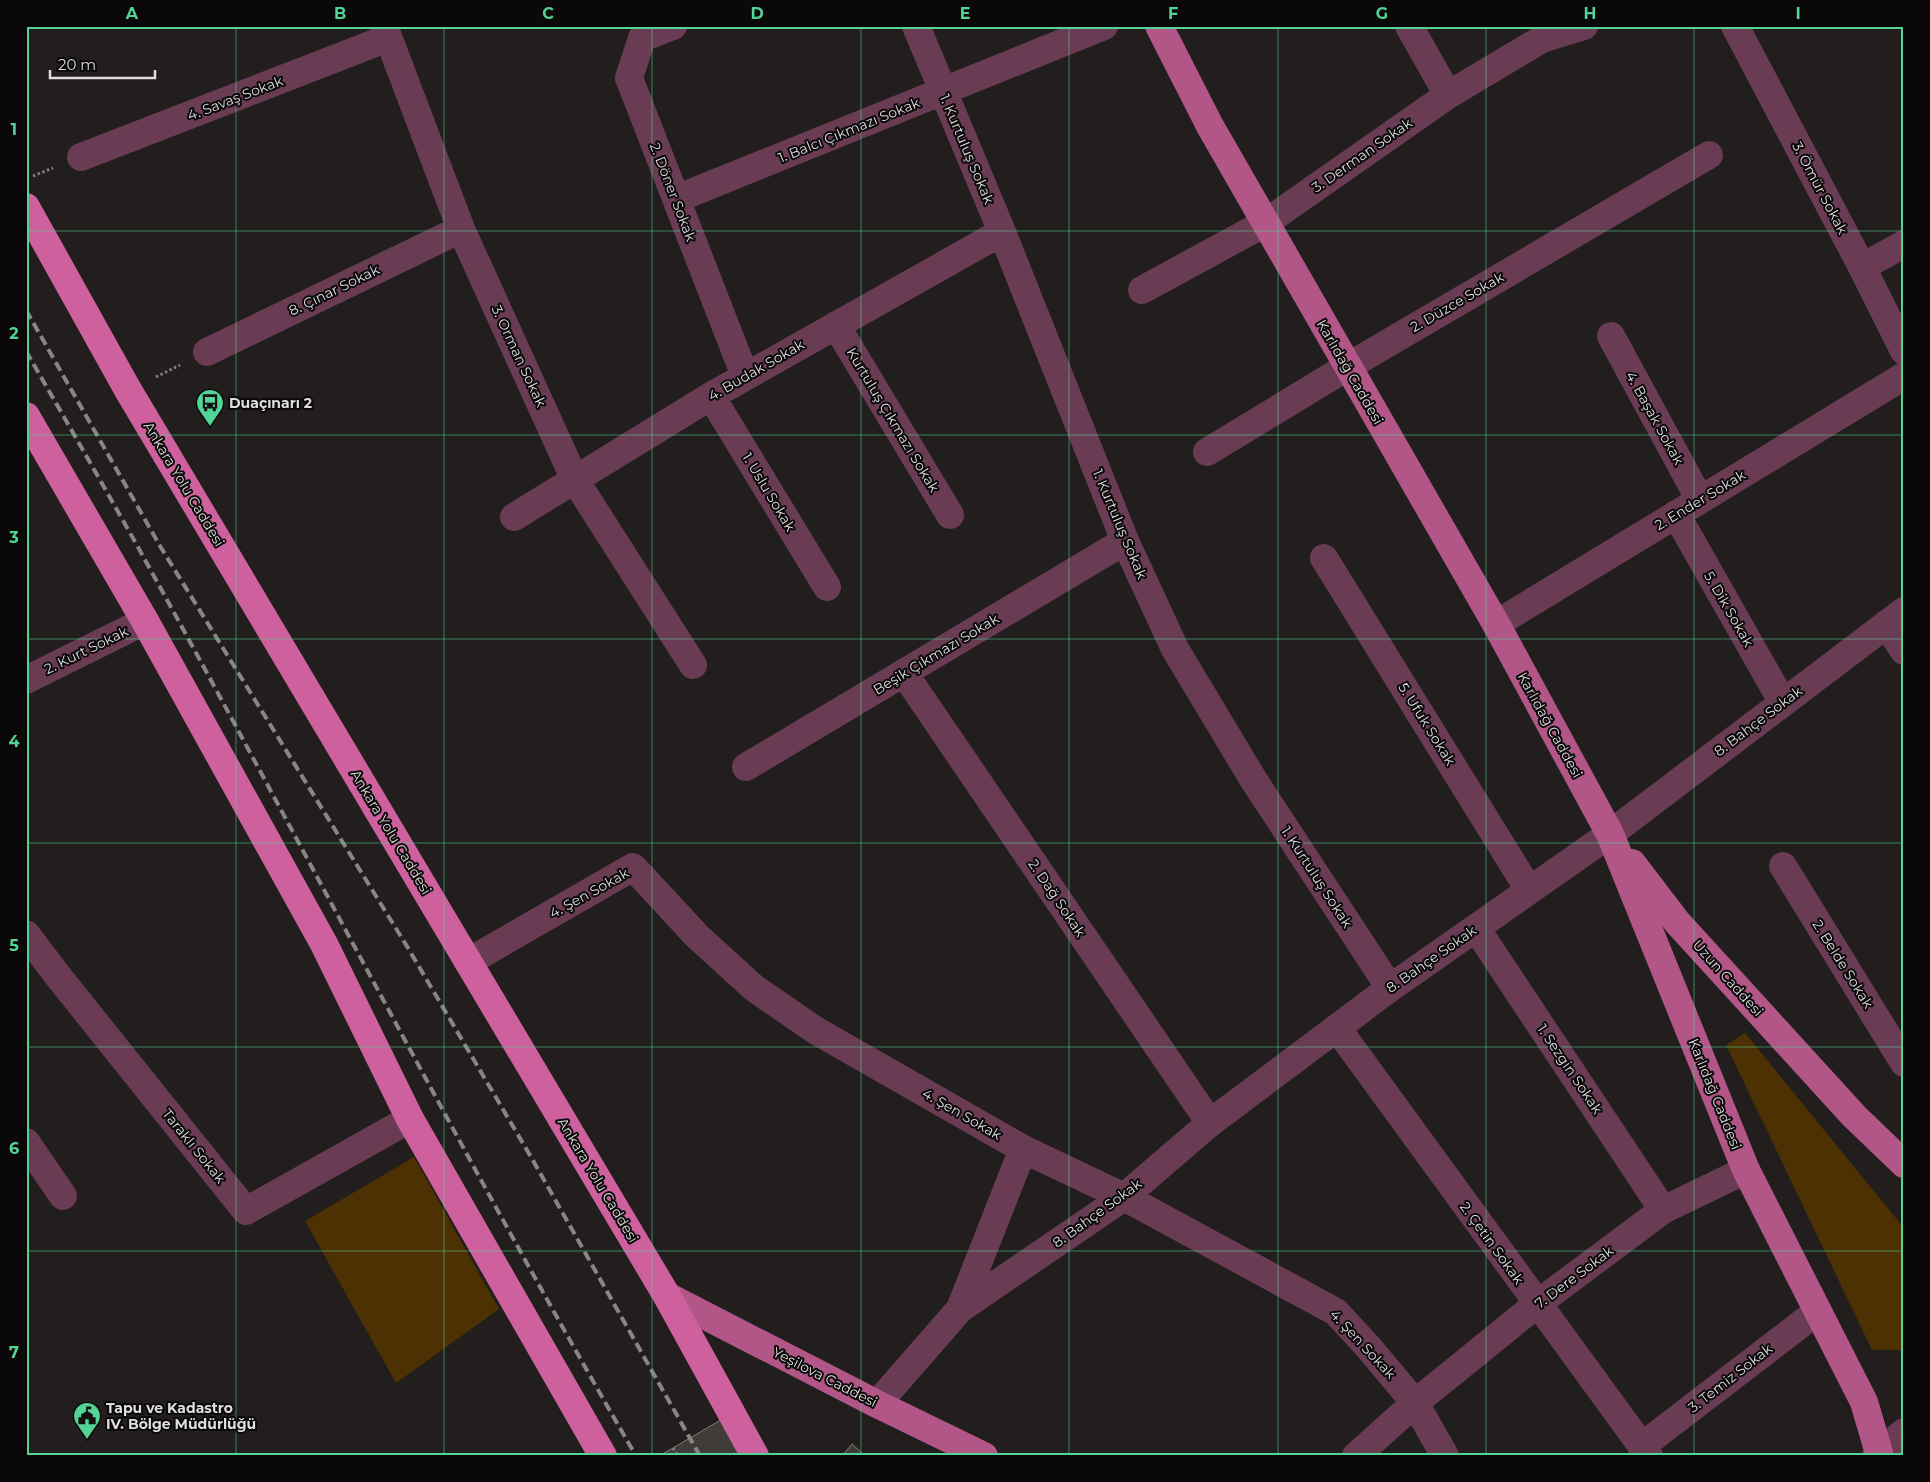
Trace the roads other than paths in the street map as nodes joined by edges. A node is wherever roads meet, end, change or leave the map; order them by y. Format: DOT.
graph roads {
  1 [pos="673,26"];
  2 [pos="916,26"];
  3 [pos="1104,26"];
  4 [pos="1159,26"];
  5 [pos="1409,26"];
  6 [pos="1584,26"];
  7 [pos="1734,26"];
  8 [pos="386,32"];
  9 [pos="1538,32"];
  10 [pos="943,92"];
  11 [pos="1448,95"];
  12 [pos="1709,156"];
  13 [pos="81,157"];
  14 [pos="676,199"];
  15 [pos="26,208"];
  16 [pos="1265,223"];
  17 [pos="461,229"];
  18 [pos="1002,232"];
  19 [pos="1904,244"];
  20 [pos="1862,267"];
  21 [pos="1142,290"];
  22 [pos="836,325"];
  23 [pos="1611,336"];
  24 [pos="1904,350"];
  25 [pos="207,352"];
  26 [pos="1347,367"];
  27 [pos="744,376"];
  28 [pos="1904,376"];
  29 [pos="711,396"];
  30 [pos="26,416"];
  31 [pos="1207,452"];
  32 [pos="575,480"];
  33 [pos="1700,500"];
  34 [pos="1676,514"];
  35 [pos="950,515"];
  36 [pos="514,517"];
  37 [pos="1125,541"];
  38 [pos="1324,558"];
  39 [pos="827,588"];
  40 [pos="1895,617"];
  41 [pos="145,621"];
  42 [pos="1496,624"];
  43 [pos="1904,651"];
  44 [pos="693,665"];
  45 [pos="904,673"];
  46 [pos="26,680"];
  47 [pos="1782,703"];
  48 [pos="746,767"];
  49 [pos="1610,834"];
  50 [pos="1782,866"];
  51 [pos="1530,890"];
  52 [pos="1476,928"];
  53 [pos="26,934"];
  54 [pos="468,962"];
  55 [pos="1390,988"];
  56 [pos="1337,1028"];
  57 [pos="1904,1063"];
  58 [pos="1854,1116"];
  59 [pos="410,1119"];
  60 [pos="1210,1123"];
  61 [pos="26,1142"];
  62 [pos="1023,1149"];
  63 [pos="1904,1164"];
  64 [pos="1746,1170"];
  65 [pos="1904,1181"];
  66 [pos="63,1196"];
  67 [pos="1124,1197"];
  68 [pos="1663,1210"];
  69 [pos="667,1296"];
  70 [pos="1537,1304"];
  71 [pos="960,1309"];
  72 [pos="1818,1311"];
  73 [pos="1415,1403"];
  74 [pos="878,1404"];
  75 [pos="1904,1432"];
  76 [pos="1645,1451"];
  77 [pos="1878,1454"];
  78 [pos="603,1456"];
  79 [pos="756,1456"];
  80 [pos="984,1456"];
  81 [pos="1356,1456"];
  82 [pos="1445,1456"];
  1 -- 14 [label="street, 2. Döner Sokak"];
  2 -- 10 [label="street, 1. Kurtuluş Sokak"];
  3 -- 10 [label="street, 1. Balcı Çıkmazı Sokak"];
  4 -- 16 [label="main road, Karlıdağ Caddesi"];
  5 -- 11 [label="street"];
  6 -- 9 [label="street, 3. Derman Sokak"];
  7 -- 20 [label="street, 3. Ömür Sokak"];
  8 -- 13 [label="street, 4. Savaş Sokak"];
  8 -- 17 [label="street, 3. Orman Sokak"];
  9 -- 11 [label="street, 3. Derman Sokak"];
  10 -- 14 [label="street, 1. Balcı Çıkmazı Sokak"];
  10 -- 18 [label="street, 1. Kurtuluş Sokak"];
  11 -- 16 [label="street, 3. Derman Sokak"];
  12 -- 26 [label="street, 2. Düzce Sokak"];
  14 -- 27 [label="street, 2. Döner Sokak"];
  15 -- 54 [label="highway, Ankara Yolu Caddesi"];
  16 -- 21 [label="street, 3. Derman Sokak"];
  16 -- 26 [label="main road, Karlıdağ Caddesi"];
  17 -- 25 [label="street, 8. Çınar Sokak"];
  17 -- 32 [label="street, 3. Orman Sokak"];
  18 -- 22 [label="street, 4. Budak Sokak"];
  18 -- 37 [label="street, 1. Kurtuluş Sokak"];
  19 -- 20 [label="street"];
  20 -- 24 [label="street, 3. Ömür Sokak"];
  22 -- 27 [label="street, 4. Budak Sokak"];
  22 -- 35 [label="street, Kurtuluş Çıkmazı Sokak"];
  23 -- 33 [label="street, 4. Başak Sokak"];
  26 -- 31 [label="street, 2. Düzce Sokak"];
  26 -- 42 [label="main road, Karlıdağ Caddesi"];
  27 -- 29 [label="street, 4. Budak Sokak"];
  28 -- 33 [label="street, 2. Ender Sokak"];
  29 -- 32 [label="street, 4. Budak Sokak"];
  29 -- 39 [label="street, 1. Uslu Sokak"];
  30 -- 41 [label="highway"];
  32 -- 36 [label="street, 4. Budak Sokak"];
  32 -- 44 [label="street, 3. Orman Sokak"];
  33 -- 34 [label="street, 2. Ender Sokak"];
  34 -- 42 [label="street, 2. Ender Sokak"];
  34 -- 47 [label="street, 5. Dik Sokak"];
  37 -- 45 [label="street, Beşik Çıkmazı Sokak"];
  37 -- 55 [label="street, 1. Kurtuluş Sokak"];
  38 -- 51 [label="street, 5. Ufuk Sokak"];
  40 -- 43 [label="street"];
  40 -- 47 [label="street, 8. Bahçe Sokak"];
  41 -- 46 [label="street, 2. Kurt Sokak"];
  41 -- 59 [label="highway"];
  42 -- 49 [label="main road, Karlıdağ Caddesi"];
  45 -- 48 [label="street, Beşik Çıkmazı Sokak"];
  45 -- 60 [label="street, 2. Dağ Sokak"];
  47 -- 49 [label="street, 8. Bahçe Sokak"];
  49 -- 51 [label="street, 8. Bahçe Sokak"];
  49 -- 58 [label="main road, Uzun Caddesi"];
  49 -- 64 [label="main road, Karlıdağ Caddesi"];
  50 -- 57 [label="street, 2. Belde Sokak"];
  51 -- 52 [label="street, 8. Bahçe Sokak"];
  52 -- 55 [label="street, 8. Bahçe Sokak"];
  52 -- 68 [label="street, 1. Sezgin Sokak"];
  53 -- 59 [label="street, Taraklı Sokak"];
  54 -- 62 [label="street, 4. Şen Sokak"];
  54 -- 69 [label="highway, Ankara Yolu Caddesi"];
  55 -- 56 [label="street, 8. Bahçe Sokak"];
  56 -- 60 [label="street, 8. Bahçe Sokak"];
  56 -- 70 [label="street, 2. Çetin Sokak"];
  58 -- 63 [label="main road, Uzun Caddesi"];
  58 -- 65 [label="main road, Uzun Caddesi"];
  59 -- 78 [label="highway"];
  60 -- 67 [label="street, 8. Bahçe Sokak"];
  61 -- 66 [label="street"];
  62 -- 67 [label="street, 4. Şen Sokak"];
  62 -- 71 [label="street, 8. Bahçe Sokak"];
  64 -- 68 [label="street, 7. Dere Sokak"];
  64 -- 72 [label="main road, Karlıdağ Caddesi"];
  67 -- 71 [label="street, 8. Bahçe Sokak"];
  67 -- 73 [label="street, 4. Şen Sokak"];
  68 -- 70 [label="street, 7. Dere Sokak"];
  69 -- 74 [label="main road, Yeşilova Caddesi"];
  69 -- 79 [label="highway, Ankara Yolu Caddesi"];
  70 -- 73 [label="street, 7. Dere Sokak"];
  70 -- 76 [label="street, 2. Çetin Sokak"];
  71 -- 74 [label="street, 8. Bahçe Sokak"];
  72 -- 76 [label="street, 3. Temiz Sokak"];
  72 -- 77 [label="main road, Karlıdağ Caddesi"];
  73 -- 81 [label="street, 7. Dere Sokak"];
  73 -- 82 [label="street, 4. Şen Sokak"];
  74 -- 80 [label="main road, Yeşilova Caddesi"];
  75 -- 77 [label="street"];
}
